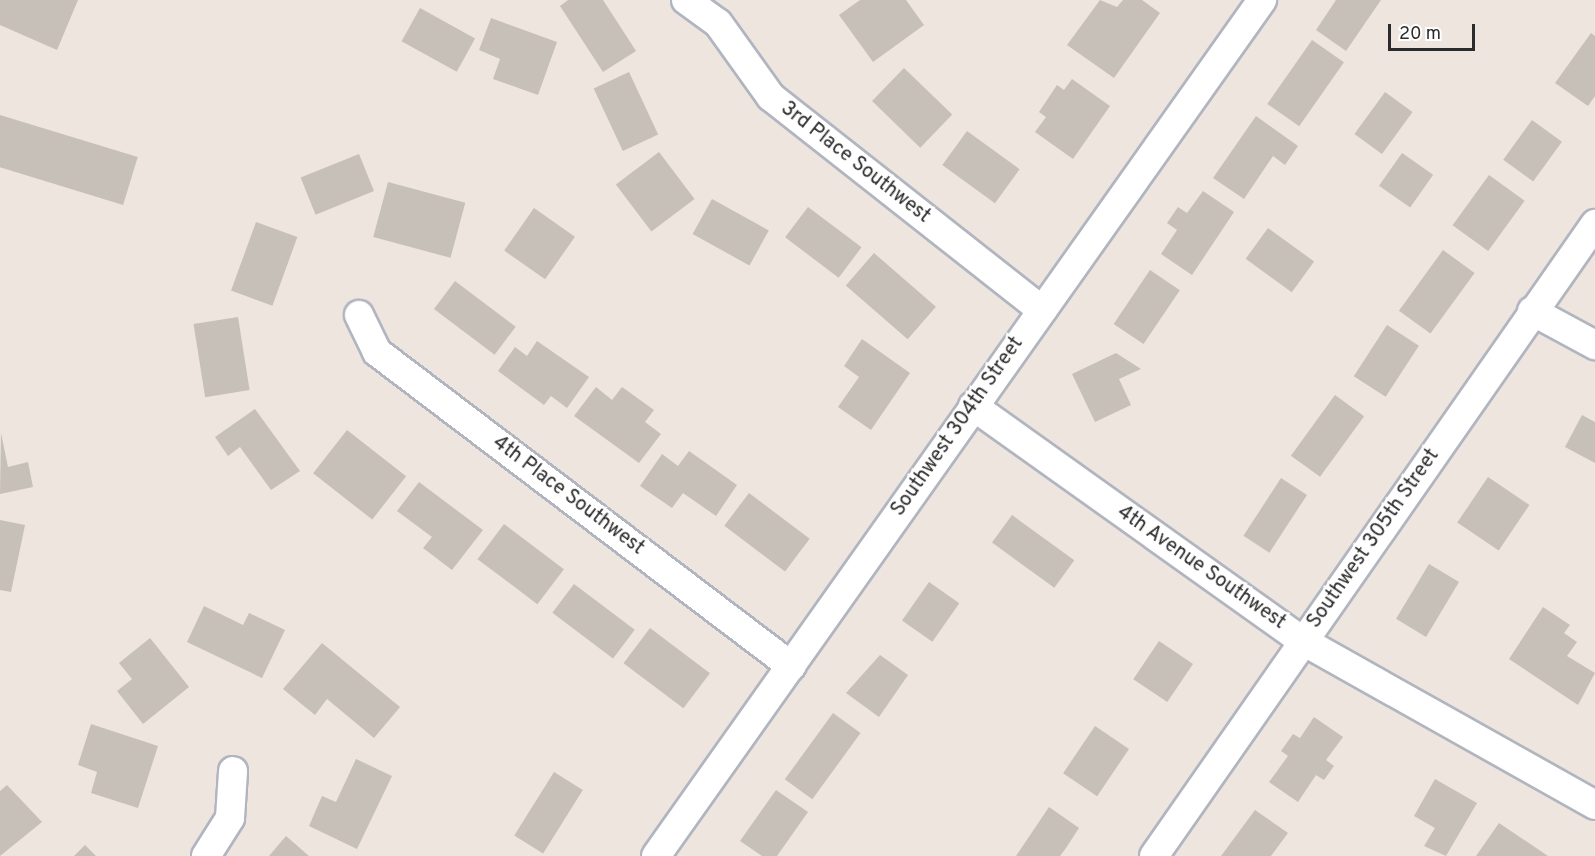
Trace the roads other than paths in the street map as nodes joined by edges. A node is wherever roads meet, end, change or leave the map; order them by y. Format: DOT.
graph roads {
  1 [pos="686,0"];
  2 [pos="1262,0"];
  3 [pos="1595,224"];
  4 [pos="1042,310"];
  5 [pos="1532,311"];
  6 [pos="359,315"];
  7 [pos="1595,345"];
  8 [pos="973,406"];
  9 [pos="1303,641"];
  10 [pos="791,666"];
  11 [pos="233,771"];
  12 [pos="1595,805"];
  13 [pos="206,856"];
  14 [pos="656,856"];
  15 [pos="1154,856"];
  1 -- 4 [label="street, 3rd Place Southwest"];
  2 -- 4 [label="street, Southwest 304th Street"];
  3 -- 5 [label="street, Southwest 305th Street"];
  4 -- 8 [label="street, Southwest 304th Street"];
  5 -- 7 [label="street"];
  5 -- 9 [label="street, Southwest 305th Street"];
  6 -- 10 [label="street, 4th Place Southwest"];
  8 -- 9 [label="street, 4th Avenue Southwest"];
  8 -- 10 [label="street, Southwest 304th Street"];
  9 -- 12 [label="street, 4th Avenue Southwest"];
  9 -- 15 [label="street, Southwest 305th Street"];
  10 -- 14 [label="street, Southwest 304th Street"];
  11 -- 13 [label="street"];
}
